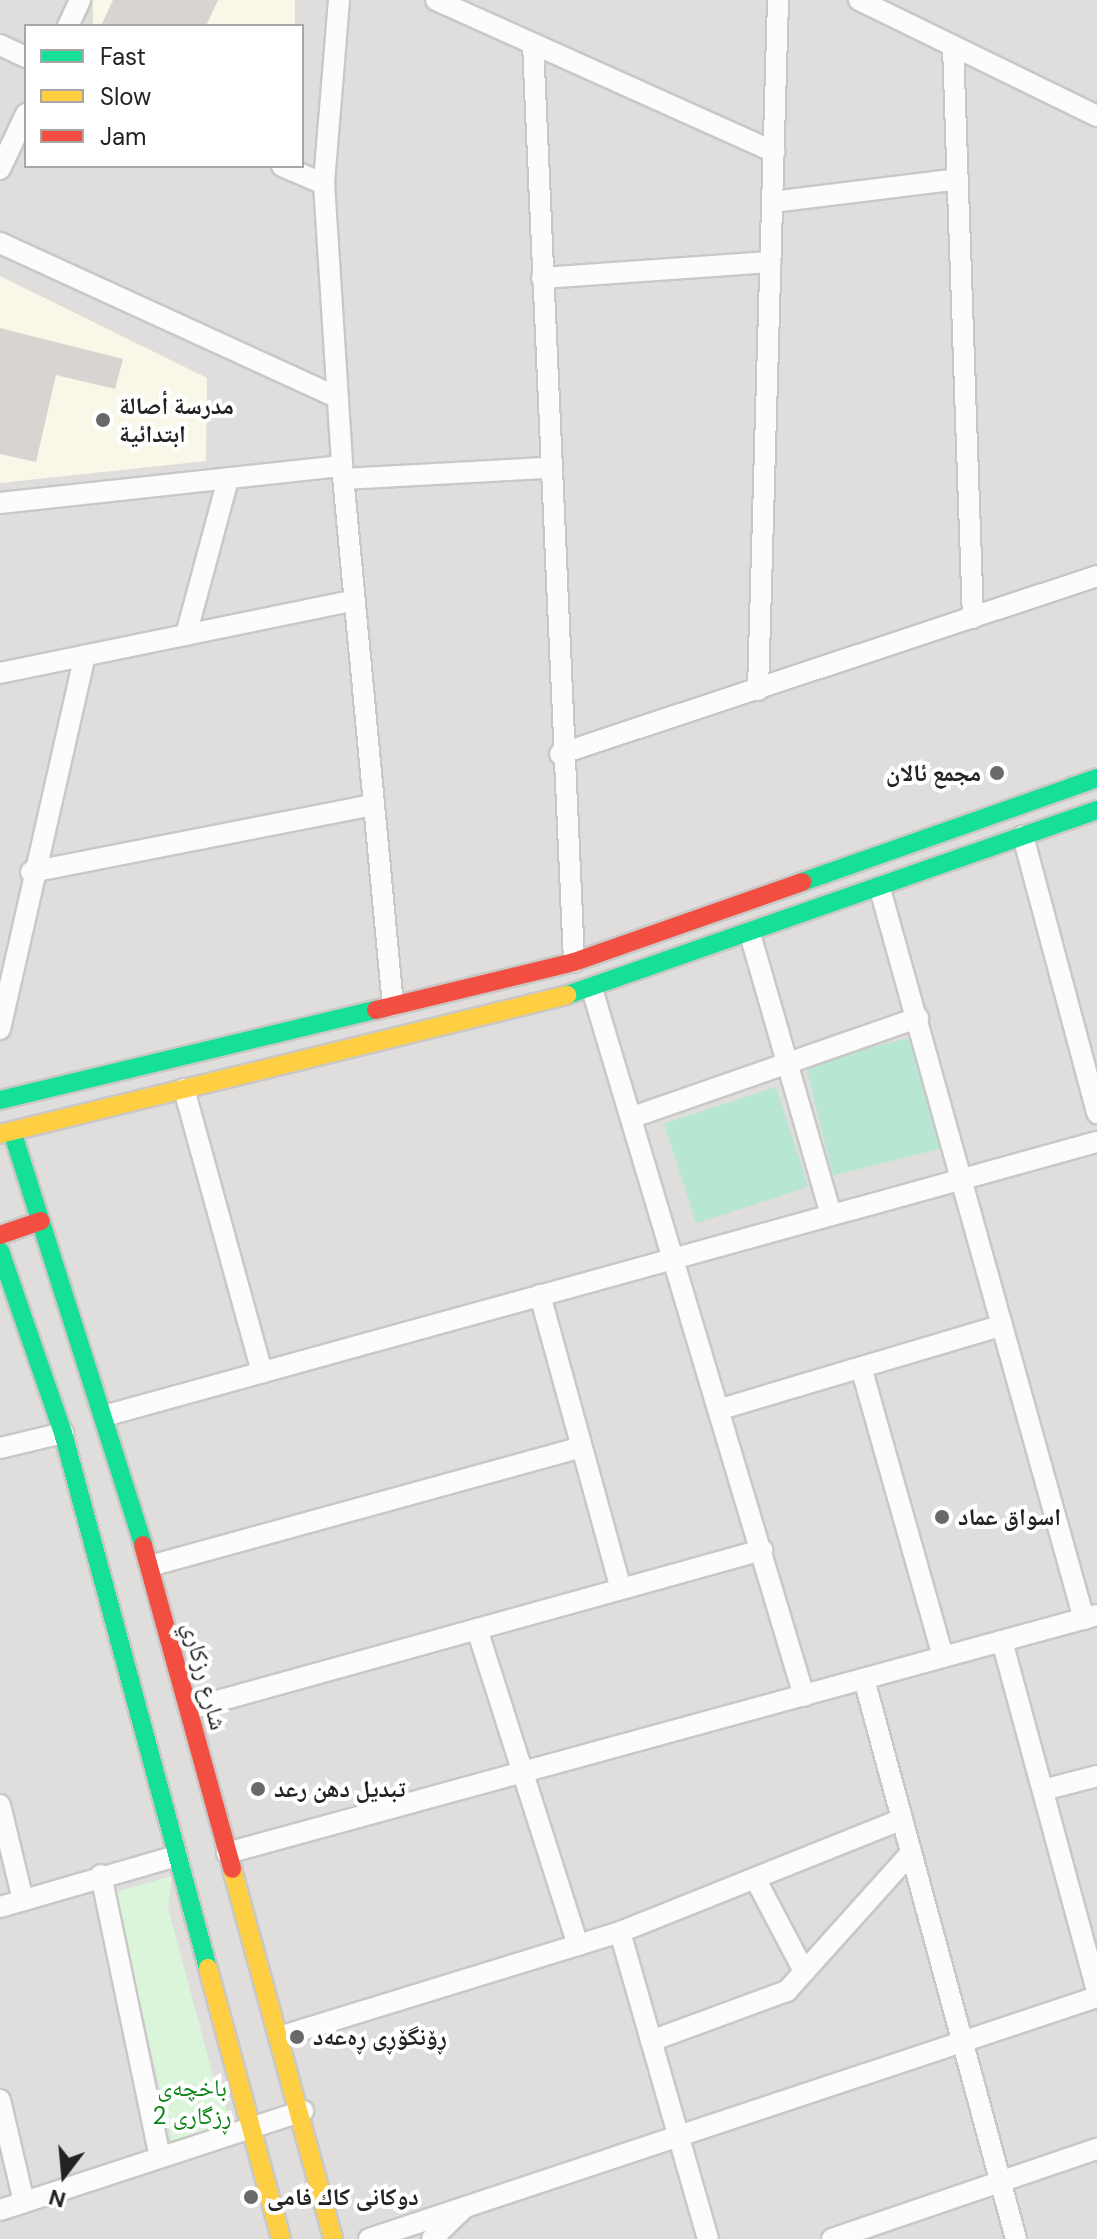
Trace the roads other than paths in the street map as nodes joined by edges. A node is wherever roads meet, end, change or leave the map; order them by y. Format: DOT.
graph roads {
  1 [pos="80,0"];
  2 [pos="339,0"];
  3 [pos="436,0"];
  4 [pos="778,0"];
  5 [pos="859,0"];
  6 [pos="69,24"];
  7 [pos="533,44"];
  8 [pos="0,45"];
  9 [pos="953,46"];
  10 [pos="24,56"];
  11 [pos="1097,116"];
  12 [pos="24,118"];
  13 [pos="774,152"];
  14 [pos="287,168"];
  15 [pos="0,169"];
  16 [pos="958,179"];
  17 [pos="324,184"];
  18 [pos="772,202"];
  19 [pos="0,243"];
  20 [pos="770,262"];
  21 [pos="542,278"];
  22 [pos="337,397"];
  23 [pos="549,468"];
  24 [pos="342,473"];
  25 [pos="228,479"];
  26 [pos="0,503"];
  27 [pos="1097,576"];
  28 [pos="355,600"];
  29 [pos="973,618"];
  30 [pos="186,635"];
  31 [pos="85,656"];
  32 [pos="0,673"];
  33 [pos="758,690"];
  34 [pos="560,754"];
  35 [pos="1097,778"];
  36 [pos="374,805"];
  37 [pos="1097,810"];
  38 [pos="1023,836"];
  39 [pos="31,872"];
  40 [pos="880,889"];
  41 [pos="750,934"];
  42 [pos="574,962"];
  43 [pos="480,985"];
  44 [pos="592,989"];
  45 [pos="393,1006"];
  46 [pos="487,1016"];
  47 [pos="918,1018"];
  48 [pos="0,1029"];
  49 [pos="788,1063"];
  50 [pos="184,1089"];
  51 [pos="0,1100"];
  52 [pos="1097,1113"];
  53 [pos="633,1117"];
  54 [pos="6,1132"];
  55 [pos="1097,1142"];
  56 [pos="965,1176"];
  57 [pos="831,1215"];
  58 [pos="41,1221"];
  59 [pos="0,1235"];
  60 [pos="0,1251"];
  61 [pos="677,1258"];
  62 [pos="540,1295"];
  63 [pos="1002,1325"];
  64 [pos="861,1367"];
  65 [pos="262,1372"];
  66 [pos="721,1409"];
  67 [pos="104,1416"];
  68 [pos="63,1433"];
  69 [pos="581,1447"];
  70 [pos="0,1448"];
  71 [pos="762,1550"];
  72 [pos="150,1566"];
  73 [pos="621,1589"];
  74 [pos="1090,1617"];
  75 [pos="477,1629"];
  76 [pos="1002,1641"];
  77 [pos="943,1657"];
  78 [pos="864,1679"];
  79 [pos="804,1696"];
  80 [pos="189,1709"];
  81 [pos="521,1771"];
  82 [pos="1097,1776"];
  83 [pos="1043,1790"];
  84 [pos="0,1805"];
  85 [pos="902,1819"];
  86 [pos="227,1853"];
  87 [pos="911,1853"];
  88 [pos="177,1856"];
  89 [pos="101,1875"];
  90 [pos="757,1882"];
  91 [pos="23,1900"];
  92 [pos="0,1907"];
  93 [pos="620,1932"];
  94 [pos="578,1945"];
  95 [pos="804,1971"];
  96 [pos="1097,1990"];
  97 [pos="1097,1997"];
  98 [pos="282,2036"];
  99 [pos="651,2041"];
  100 [pos="962,2042"];
  101 [pos="0,2100"];
  102 [pos="303,2111"];
  103 [pos="252,2126"];
  104 [pos="678,2136"];
  105 [pos="1097,2149"];
  106 [pos="160,2157"];
  107 [pos="1000,2182"];
  108 [pos="24,2202"];
  109 [pos="468,2204"];
  110 [pos="0,2210"];
  111 [pos="281,2239"];
  112 [pos="333,2239"];
  113 [pos="369,2239"];
  114 [pos="432,2239"];
  115 [pos="708,2239"];
  116 [pos="832,2239"];
  117 [pos="1016,2239"];
  1 -- 6 [label="street"];
  2 -- 17 [label="street"];
  3 -- 7 [label="street"];
  4 -- 13 [label="street"];
  5 -- 9 [label="street"];
  7 -- 13 [label="street"];
  7 -- 21 [label="street"];
  8 -- 10 [label="street"];
  9 -- 11 [label="street"];
  9 -- 16 [label="street"];
  12 -- 15 [label="street"];
  13 -- 18 [label="street"];
  14 -- 17 [label="street"];
  16 -- 18 [label="street"];
  16 -- 29 [label="street"];
  17 -- 22 [label="street"];
  18 -- 20 [label="street"];
  19 -- 22 [label="street"];
  20 -- 21 [label="street"];
  20 -- 33 [label="street"];
  21 -- 23 [label="street"];
  22 -- 24 [label="street"];
  23 -- 24 [label="street"];
  23 -- 34 [label="street"];
  24 -- 25 [label="street"];
  24 -- 28 [label="street"];
  25 -- 26 [label="street"];
  25 -- 30 [label="street"];
  27 -- 29 [label="street"];
  28 -- 30 [label="street"];
  28 -- 36 [label="street"];
  29 -- 33 [label="street"];
  30 -- 31 [label="street"];
  31 -- 32 [label="street"];
  31 -- 39 [label="street"];
  33 -- 34 [label="street"];
  34 -- 42 [label="street"];
  35 -- 42 [label="street"];
  36 -- 39 [label="street"];
  36 -- 45 [label="street"];
  37 -- 38 [label="street"];
  38 -- 40 [label="street"];
  38 -- 52 [label="street"];
  39 -- 48 [label="street"];
  40 -- 41 [label="street"];
  40 -- 47 [label="street"];
  41 -- 44 [label="street"];
  41 -- 49 [label="street"];
  42 -- 43 [label="street"];
  43 -- 45 [label="street"];
  43 -- 46 [label="street"];
  44 -- 46 [label="street"];
  44 -- 53 [label="street"];
  45 -- 51 [label="street"];
  46 -- 50 [label="street"];
  47 -- 49 [label="street"];
  47 -- 56 [label="street"];
  49 -- 53 [label="street"];
  49 -- 57 [label="street"];
  50 -- 54 [label="street"];
  50 -- 65 [label="street"];
  53 -- 61 [label="street"];
  54 -- 58 [label="street, شارع رزكاري"];
  55 -- 56 [label="street"];
  56 -- 57 [label="street"];
  56 -- 63 [label="street"];
  57 -- 61 [label="street"];
  58 -- 59 [label="street"];
  58 -- 67 [label="street, شارع رزكاري"];
  60 -- 68 [label="street"];
  61 -- 62 [label="street"];
  61 -- 66 [label="street"];
  62 -- 65 [label="street"];
  62 -- 69 [label="street"];
  63 -- 64 [label="street"];
  63 -- 74 [label="street"];
  64 -- 66 [label="street"];
  64 -- 77 [label="street"];
  65 -- 67 [label="street"];
  66 -- 71 [label="street"];
  67 -- 72 [label="street, شارع رزكاري"];
  68 -- 70 [label="street"];
  68 -- 88 [label="street"];
  69 -- 72 [label="street"];
  69 -- 73 [label="street"];
  71 -- 73 [label="street"];
  71 -- 79 [label="street"];
  72 -- 80 [label="street, شارع رزكاري"];
  73 -- 75 [label="street"];
  74 -- 76 [label="street"];
  75 -- 80 [label="street"];
  75 -- 81 [label="street"];
  76 -- 77 [label="street"];
  76 -- 83 [label="street"];
  77 -- 78 [label="street"];
  78 -- 79 [label="street"];
  78 -- 85 [label="street"];
  79 -- 81 [label="street"];
  80 -- 86 [label="street, شارع رزكاري"];
  81 -- 86 [label="street"];
  81 -- 94 [label="street"];
  82 -- 83 [label="street"];
  83 -- 96 [label="street"];
  84 -- 91 [label="street"];
  85 -- 87 [label="street"];
  85 -- 90 [label="street"];
  86 -- 98 [label="street, شارع رزكاري"];
  87 -- 95 [label="street"];
  87 -- 100 [label="street"];
  88 -- 89 [label="street"];
  88 -- 103 [label="street"];
  89 -- 91 [label="street"];
  89 -- 106 [label="street"];
  90 -- 93 [label="street"];
  90 -- 95 [label="street"];
  91 -- 92 [label="street"];
  93 -- 94 [label="street"];
  93 -- 99 [label="street"];
  94 -- 98 [label="street"];
  95 -- 99 [label="street"];
  97 -- 100 [label="street"];
  98 -- 102 [label="street, شارع رزكاري"];
  99 -- 104 [label="street"];
  100 -- 104 [label="street"];
  100 -- 107 [label="street"];
  101 -- 108 [label="street"];
  102 -- 103 [label="street"];
  102 -- 112 [label="street, شارع رزكاري"];
  103 -- 106 [label="street"];
  103 -- 111 [label="street"];
  104 -- 109 [label="street"];
  104 -- 115 [label="street"];
  105 -- 107 [label="street"];
  106 -- 108 [label="street"];
  107 -- 116 [label="street"];
  107 -- 117 [label="street"];
  108 -- 110 [label="street"];
  109 -- 113 [label="street"];
  109 -- 114 [label="street"];
}
